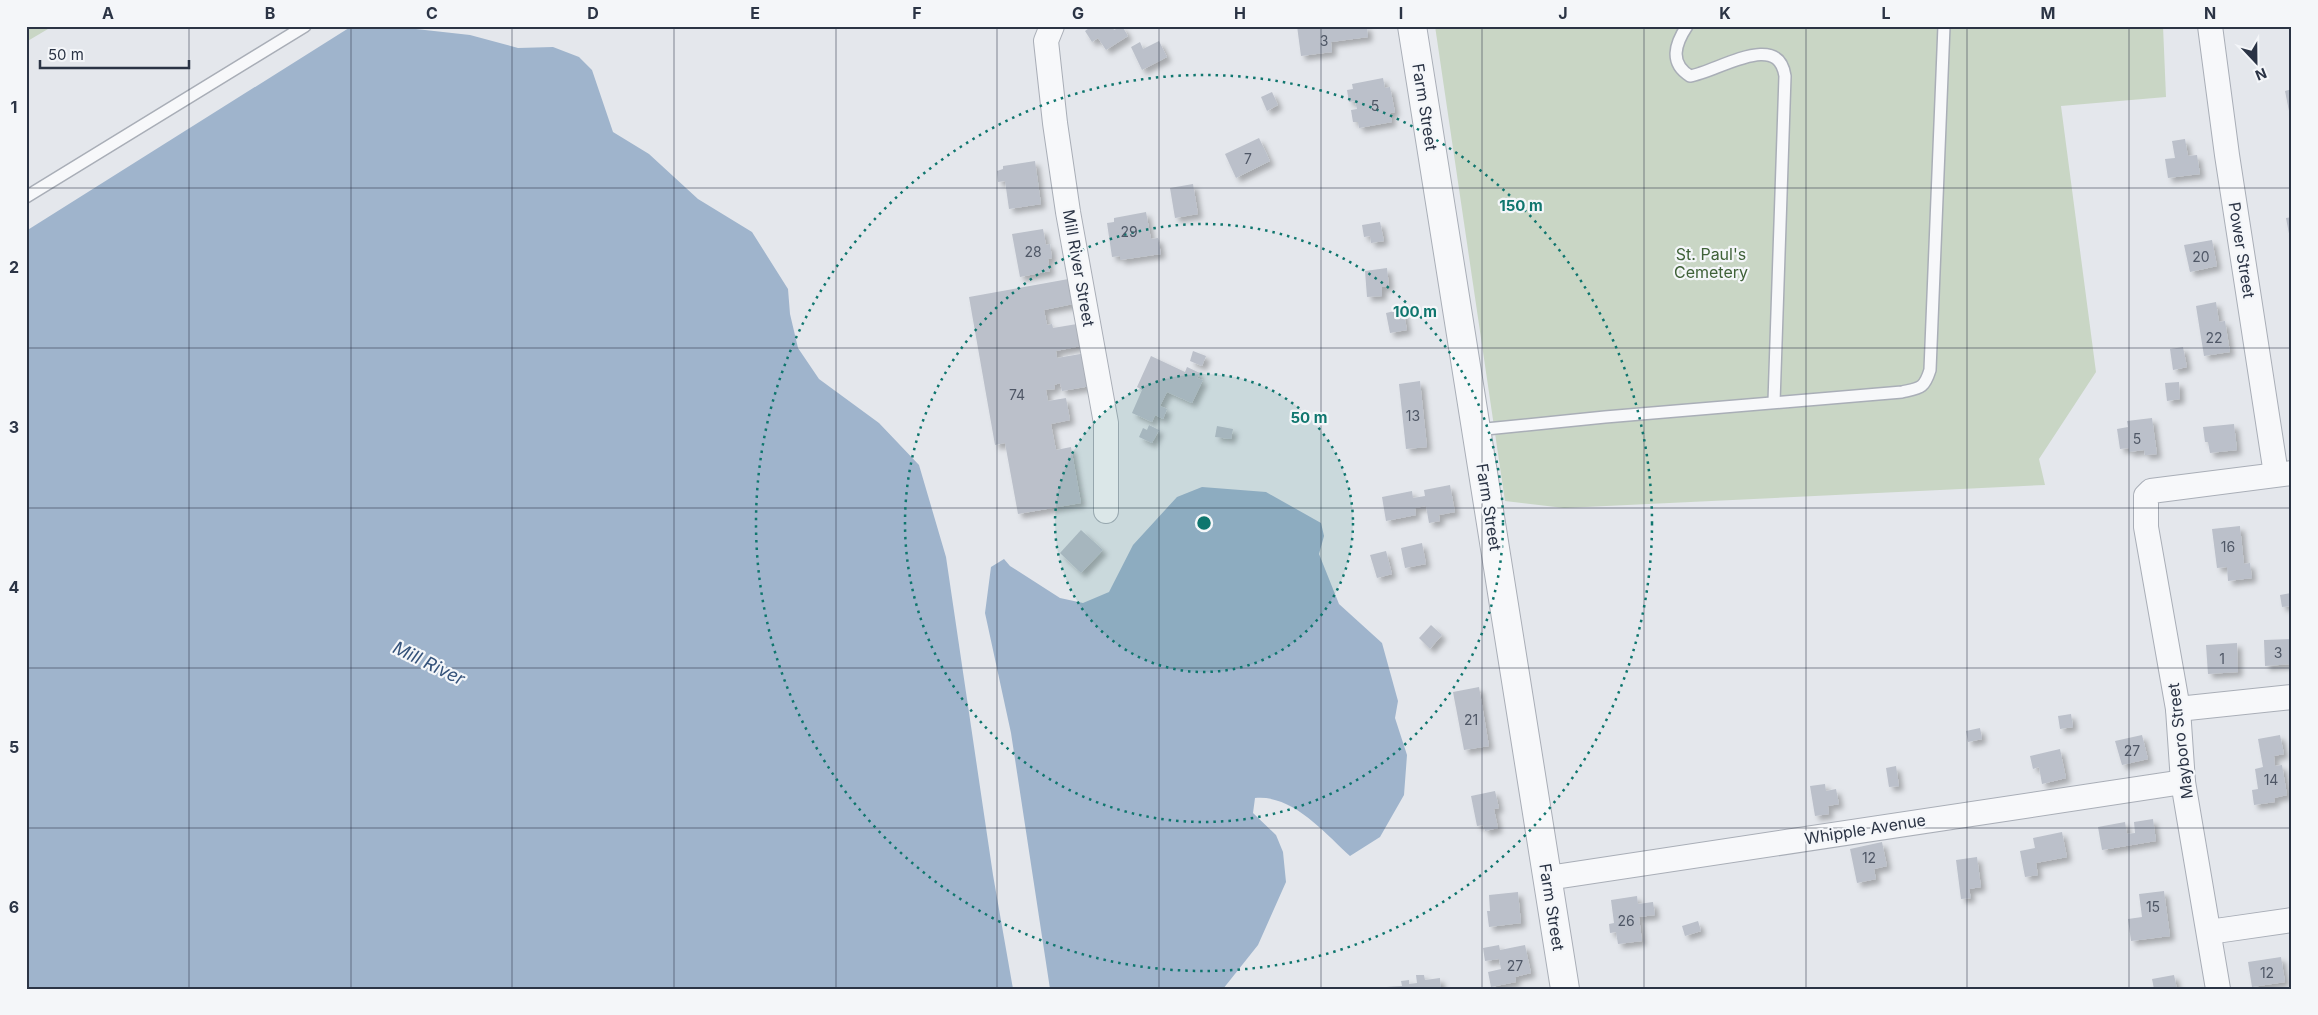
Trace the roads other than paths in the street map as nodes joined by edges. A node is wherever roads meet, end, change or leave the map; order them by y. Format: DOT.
graph roads {
  1 [pos="305,26"];
  2 [pos="1052,26"];
  3 [pos="1412,26"];
  4 [pos="1687,26"];
  5 [pos="1944,26"];
  6 [pos="2210,26"];
  7 [pos="26,197"];
  8 [pos="1774,402"];
  9 [pos="1476,430"];
  10 [pos="2284,473"];
  11 [pos="1106,511"];
  12 [pos="2292,697"];
  13 [pos="2178,709"];
  14 [pos="2183,782"];
  15 [pos="1548,878"];
  16 [pos="2292,920"];
  17 [pos="2209,932"];
  18 [pos="1565,989"];
  19 [pos="2218,989"];
  1 -- 7 [label="lane"];
  2 -- 11 [label="street, Mill River Street"];
  3 -- 9 [label="street, Farm Street"];
  4 -- 8 [label="lane"];
  5 -- 8 [label="lane"];
  6 -- 10 [label="street, Power Street"];
  8 -- 9 [label="lane"];
  9 -- 15 [label="street, Farm Street"];
  10 -- 13 [label="street, Mayboro Street"];
  12 -- 13 [label="street"];
  13 -- 14 [label="street, Mayboro Street"];
  14 -- 15 [label="street, Whipple Avenue"];
  14 -- 17 [label="street, Mayboro Street"];
  15 -- 18 [label="street, Farm Street"];
  16 -- 17 [label="street"];
  17 -- 19 [label="street, Mayboro Street"];
}
